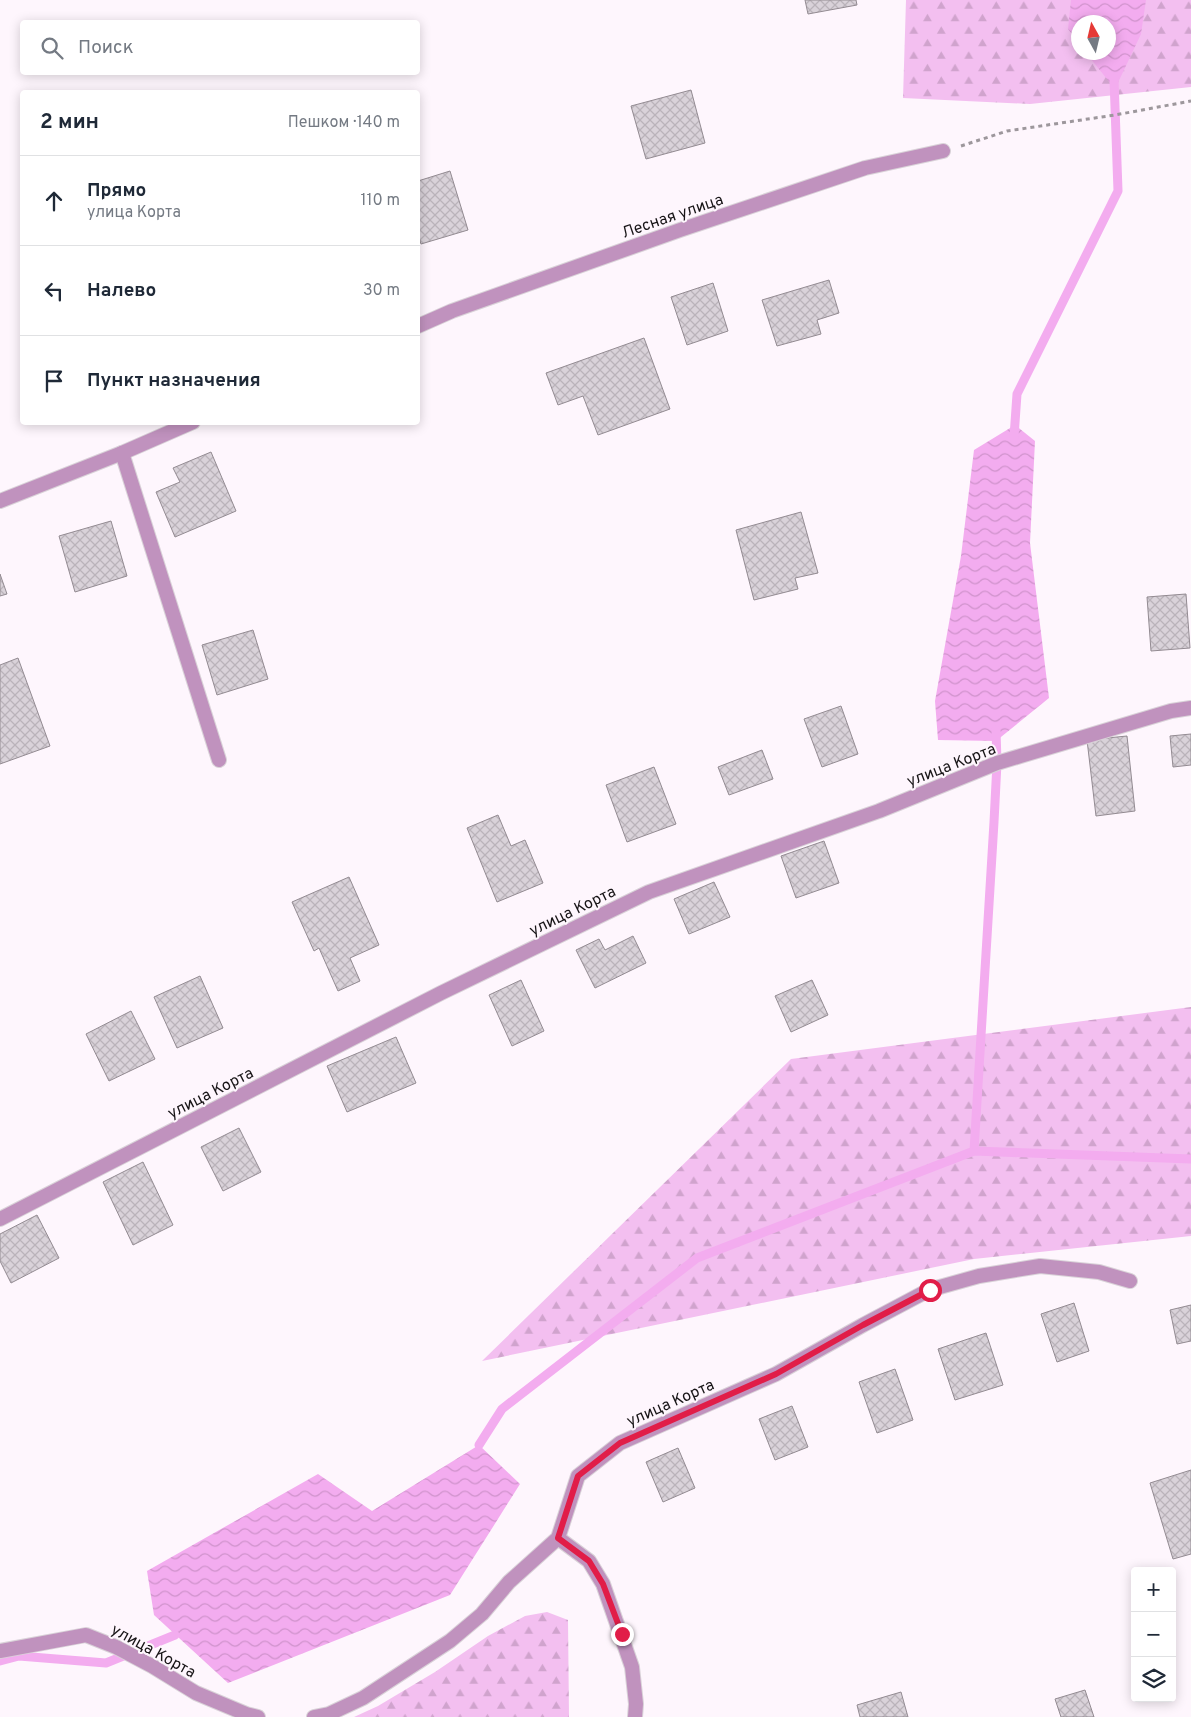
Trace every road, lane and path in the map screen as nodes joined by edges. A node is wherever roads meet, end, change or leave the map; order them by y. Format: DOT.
graph roads {
  1 [pos="1191,101"];
  2 [pos="943,152"];
  3 [pos="420,325"];
  4 [pos="186,425"];
  5 [pos="122,453"];
  6 [pos="0,502"];
  7 [pos="1191,708"];
  8 [pos="219,760"];
  9 [pos="0,1219"];
  10 [pos="1130,1281"];
  11 [pos="558,1538"];
  12 [pos="0,1651"];
  13 [pos="258,1717"];
  14 [pos="314,1717"];
  15 [pos="635,1717"];
  1 -- 2 [label="path"];
  2 -- 3 [label="street, Лесная улица"];
  4 -- 5 [label="street"];
  5 -- 6 [label="street"];
  5 -- 8 [label="street"];
  7 -- 9 [label="street, улица Корта"];
  10 -- 11 [label="street, улица Корта"];
  11 -- 14 [label="street"];
  11 -- 15 [label="street"];
  12 -- 13 [label="street, улица Корта"];
}
